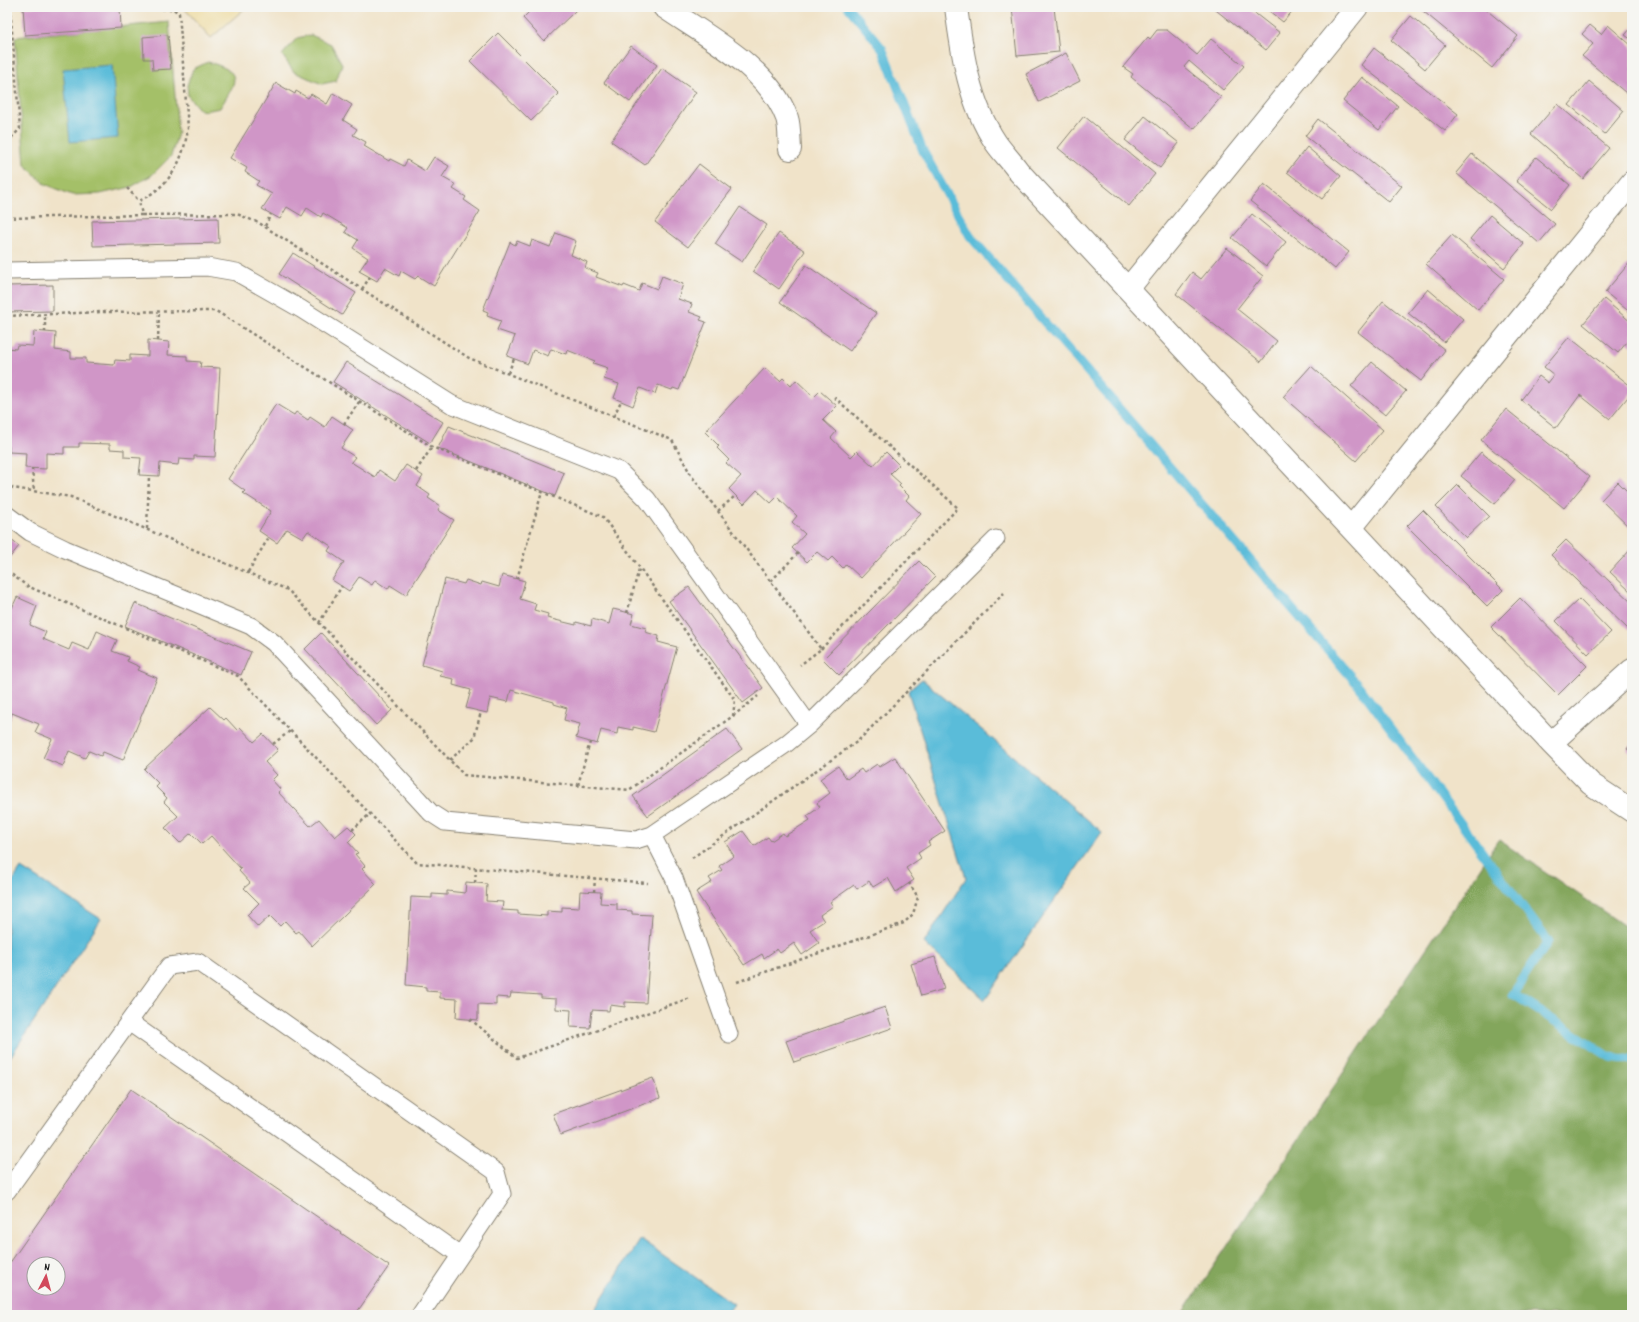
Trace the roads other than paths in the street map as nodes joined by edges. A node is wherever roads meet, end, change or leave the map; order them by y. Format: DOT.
graph roads {
  1 [pos="664,7"];
  2 [pos="956,7"];
  3 [pos="1357,7"];
  4 [pos="790,149"];
  5 [pos="1632,182"];
  6 [pos="7,271"];
  7 [pos="1128,288"];
  8 [pos="7,515"];
  9 [pos="1351,528"];
  10 [pos="996,540"];
  11 [pos="1632,670"];
  12 [pos="809,724"];
  13 [pos="1551,743"];
  14 [pos="1632,811"];
  15 [pos="652,835"];
  16 [pos="129,1022"];
  17 [pos="729,1034"];
  18 [pos="7,1191"];
  19 [pos="460,1255"];
  20 [pos="420,1315"];
  1 -- 4 [label="street"];
  2 -- 7 [label="street"];
  3 -- 7 [label="street"];
  5 -- 9 [label="street"];
  6 -- 12 [label="lane"];
  7 -- 9 [label="street"];
  8 -- 15 [label="lane"];
  9 -- 13 [label="street"];
  10 -- 12 [label="lane"];
  11 -- 13 [label="street"];
  12 -- 15 [label="lane"];
  13 -- 14 [label="street"];
  15 -- 17 [label="lane"];
  16 -- 18 [label="lane"];
  16 -- 19 [label="lane"];
  16 -- 19 [label="lane"];
  19 -- 20 [label="lane"];
}
